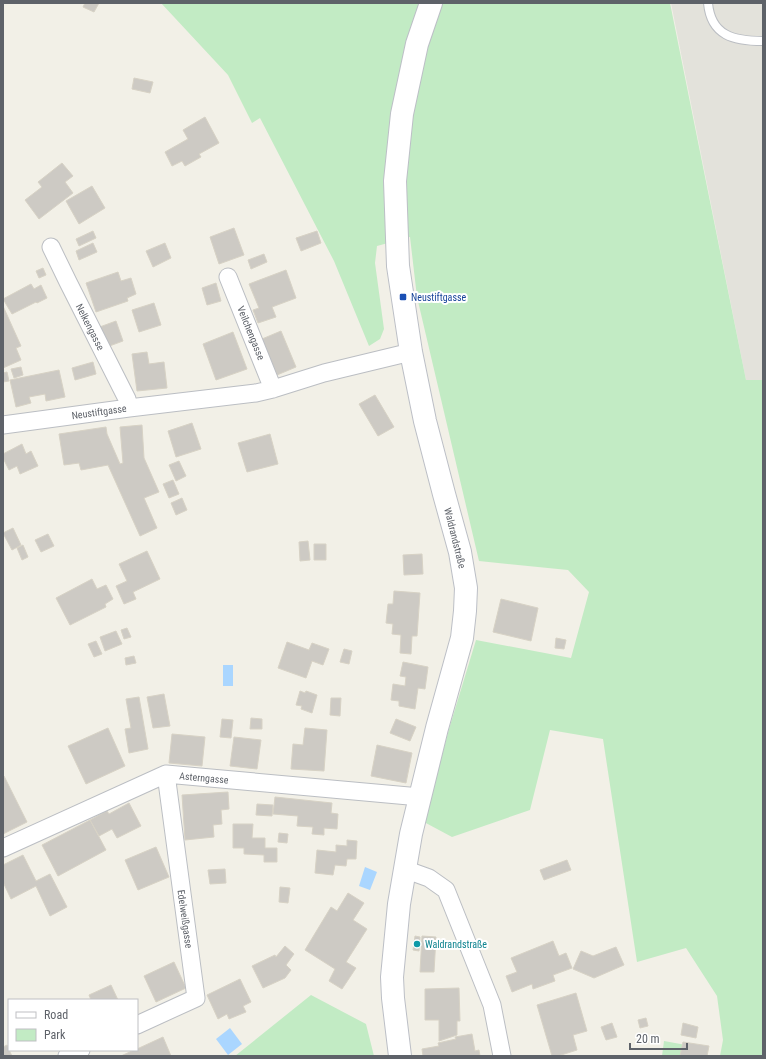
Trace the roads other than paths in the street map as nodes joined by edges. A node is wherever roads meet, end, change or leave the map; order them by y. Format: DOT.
graph roads {
  1 [pos="431,3"];
  2 [pos="708,3"];
  3 [pos="763,41"];
  4 [pos="51,246"];
  5 [pos="228,277"];
  6 [pos="411,352"];
  7 [pos="273,389"];
  8 [pos="129,408"];
  9 [pos="3,425"];
  10 [pos="166,774"];
  11 [pos="420,797"];
  12 [pos="3,848"];
  13 [pos="404,869"];
  14 [pos="138,1025"];
  15 [pos="78,1051"];
  16 [pos="67,1056"];
  17 [pos="400,1056"];
  18 [pos="502,1056"];
  1 -- 6 [label="street"];
  2 -- 3 [label="lane"];
  4 -- 8 [label="street, Nelkengasse"];
  5 -- 7 [label="street, Veilchengasse"];
  6 -- 7 [label="street, Neustiftgasse"];
  6 -- 11 [label="street, Waldrandstraße"];
  7 -- 8 [label="street, Neustiftgasse"];
  8 -- 9 [label="street, Neustiftgasse"];
  10 -- 11 [label="street, Asterngasse"];
  10 -- 12 [label="street, Asterngasse"];
  10 -- 14 [label="street, Edelweißgasse"];
  11 -- 13 [label="street, Waldrandstraße"];
  13 -- 17 [label="street, Waldrandstraße"];
  13 -- 18 [label="street"];
  15 -- 16 [label="street"];
}
